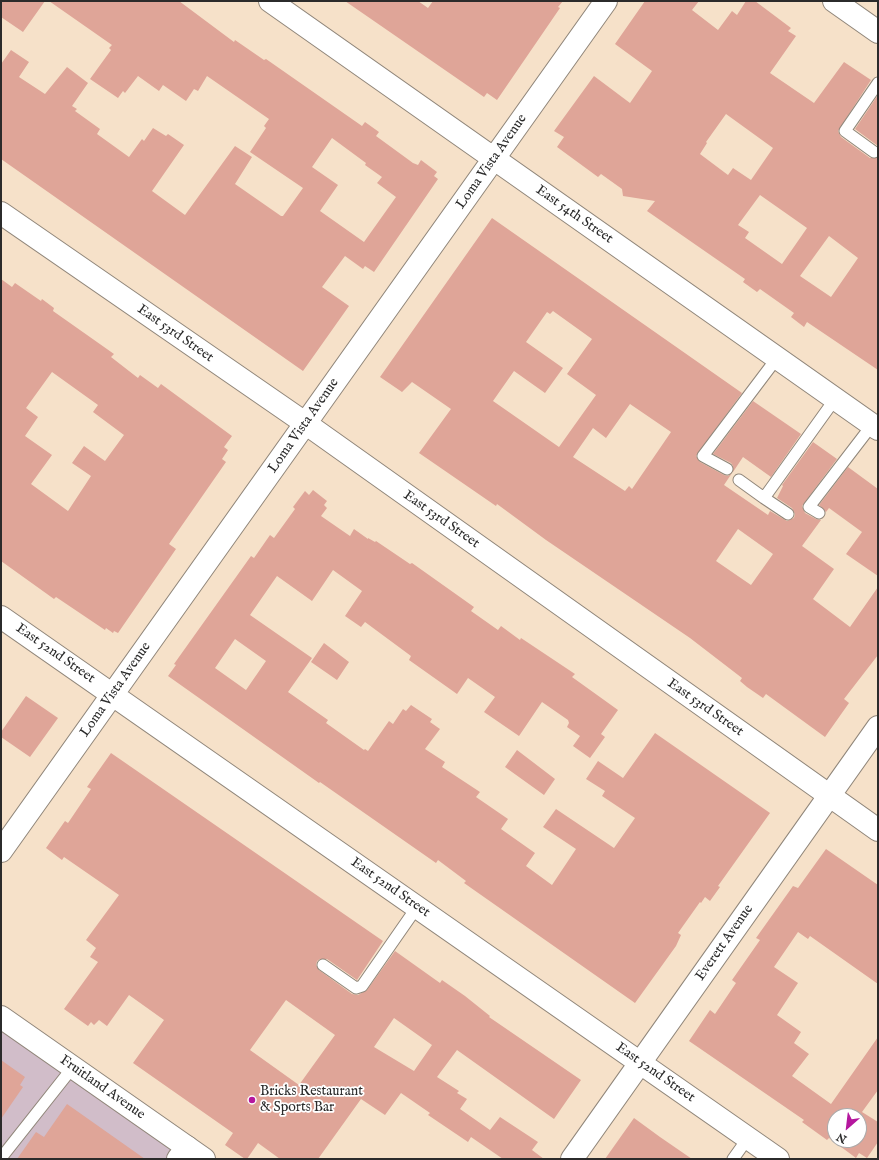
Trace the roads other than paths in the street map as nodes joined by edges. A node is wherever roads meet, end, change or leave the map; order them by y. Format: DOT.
graph roads {
  1 [pos="270,1"];
  2 [pos="606,1"];
  3 [pos="834,1"];
  4 [pos="878,32"];
  5 [pos="878,83"];
  6 [pos="874,152"];
  7 [pos="494,159"];
  8 [pos="1,213"];
  9 [pos="777,358"];
  10 [pos="835,399"];
  11 [pos="305,423"];
  12 [pos="875,427"];
  13 [pos="727,469"];
  14 [pos="739,480"];
  15 [pos="764,498"];
  16 [pos="819,513"];
  17 [pos="788,514"];
  18 [pos="1,617"];
  19 [pos="112,694"];
  20 [pos="878,726"];
  21 [pos="829,796"];
  22 [pos="878,830"];
  23 [pos="1,850"];
  24 [pos="417,907"];
  25 [pos="323,965"];
  26 [pos="1,1017"];
  27 [pos="640,1063"];
  28 [pos="73,1067"];
  29 [pos="748,1138"];
  30 [pos="189,1155"];
  31 [pos="1,1158"];
  32 [pos="572,1159"];
  33 [pos="733,1159"];
  34 [pos="778,1159"];
  1 -- 7 [label="street, East 54th Street"];
  2 -- 7 [label="street, Loma Vista Avenue"];
  3 -- 4 [label="street"];
  5 -- 6 [label="lane"];
  7 -- 9 [label="street, East 54th Street"];
  7 -- 11 [label="street, Loma Vista Avenue"];
  8 -- 11 [label="street, East 53rd Street"];
  9 -- 10 [label="street, East 54th Street"];
  9 -- 13 [label="lane"];
  10 -- 12 [label="street, East 54th Street"];
  10 -- 15 [label="lane"];
  11 -- 19 [label="street, Loma Vista Avenue"];
  11 -- 21 [label="street, East 53rd Street"];
  12 -- 16 [label="lane"];
  14 -- 15 [label="lane"];
  15 -- 17 [label="lane"];
  18 -- 19 [label="street, East 52nd Street"];
  19 -- 23 [label="street, Loma Vista Avenue"];
  19 -- 24 [label="street, East 52nd Street"];
  20 -- 21 [label="street, Everett Avenue"];
  21 -- 22 [label="street, East 53rd Street"];
  21 -- 27 [label="street, Everett Avenue"];
  24 -- 25 [label="lane"];
  24 -- 27 [label="street, East 52nd Street"];
  26 -- 28 [label="street, Fruitland Avenue"];
  27 -- 29 [label="street, East 52nd Street"];
  27 -- 32 [label="street, Everett Avenue"];
  28 -- 30 [label="street, Fruitland Avenue"];
  28 -- 31 [label="lane"];
  29 -- 33 [label="lane"];
  29 -- 34 [label="street, East 52nd Street"];
}
